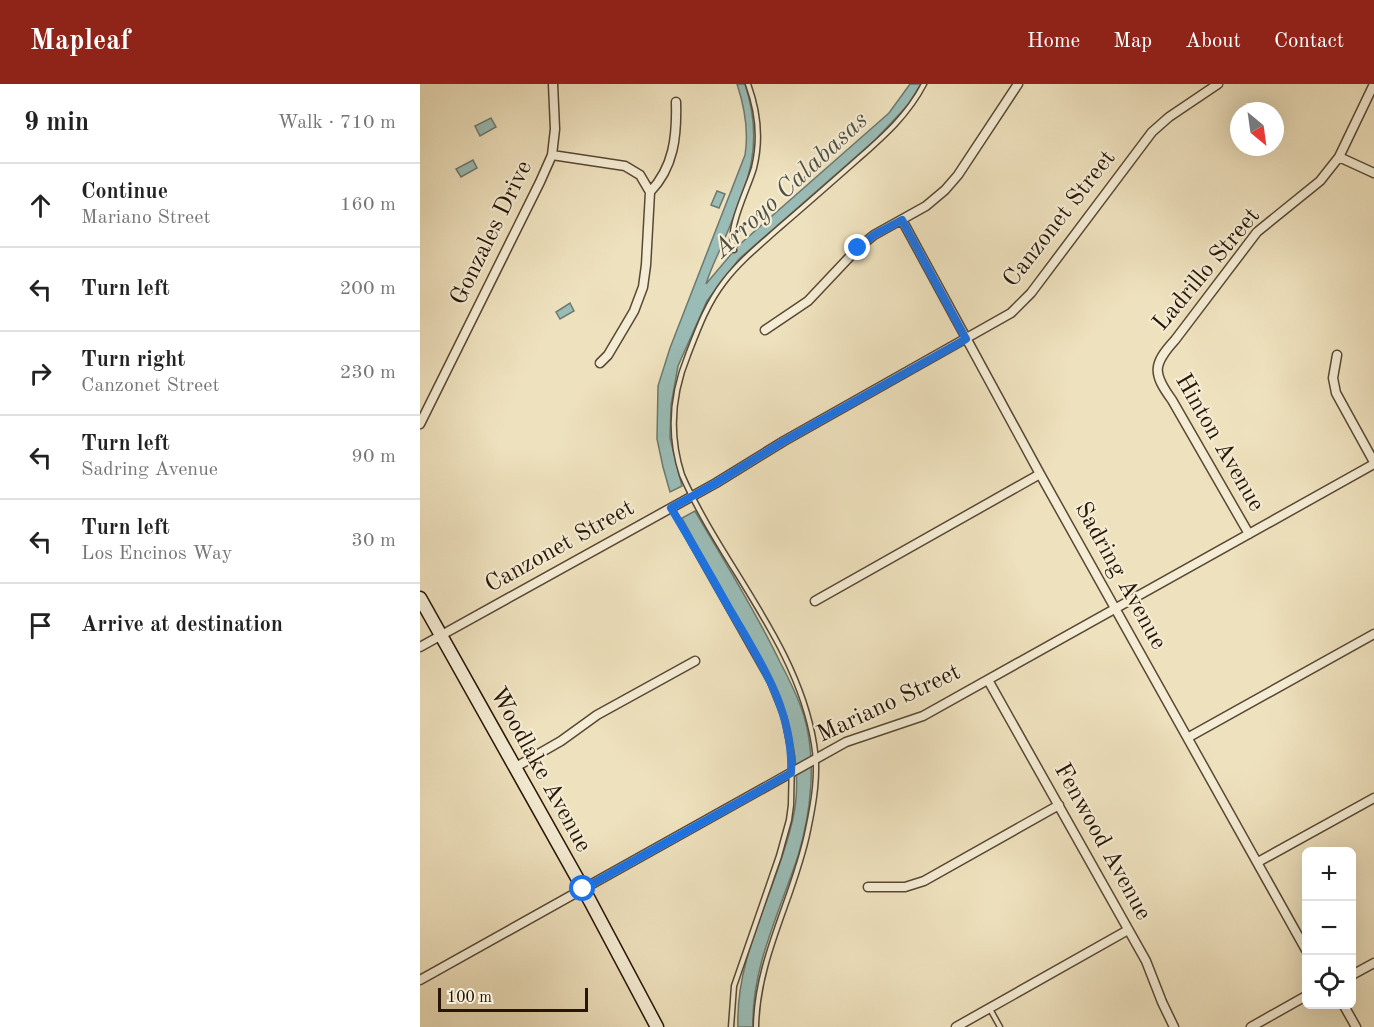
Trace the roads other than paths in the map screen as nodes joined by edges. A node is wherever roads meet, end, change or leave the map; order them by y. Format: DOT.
graph roads {
  1 [pos="553,84"];
  2 [pos="748,84"];
  3 [pos="924,84"];
  4 [pos="1018,84"];
  5 [pos="1218,84"];
  6 [pos="1374,84"];
  7 [pos="676,102"];
  8 [pos="552,155"];
  9 [pos="1340,157"];
  10 [pos="1374,173"];
  11 [pos="650,192"];
  12 [pos="902,220"];
  13 [pos="734,250"];
  14 [pos="765,330"];
  15 [pos="966,339"];
  16 [pos="1336,355"];
  17 [pos="600,363"];
  18 [pos="1156,370"];
  19 [pos="420,424"];
  20 [pos="1374,463"];
  21 [pos="1040,474"];
  22 [pos="693,496"];
  23 [pos="671,508"];
  24 [pos="1249,534"];
  25 [pos="420,598"];
  26 [pos="815,601"];
  27 [pos="1117,609"];
  28 [pos="1374,634"];
  29 [pos="441,635"];
  30 [pos="420,647"];
  31 [pos="696,661"];
  32 [pos="988,680"];
  33 [pos="1189,738"];
  34 [pos="815,760"];
  35 [pos="514,768"];
  36 [pos="791,773"];
  37 [pos="1374,798"];
  38 [pos="1059,805"];
  39 [pos="1258,862"];
  40 [pos="868,886"];
  41 [pos="583,889"];
  42 [pos="1128,930"];
  43 [pos="1302,943"];
  44 [pos="1374,963"];
  45 [pos="1356,973"];
  46 [pos="420,980"];
  47 [pos="1302,998"];
  48 [pos="989,1008"];
  49 [pos="1345,1009"];
  50 [pos="657,1027"];
  51 [pos="731,1027"];
  52 [pos="756,1027"];
  53 [pos="956,1027"];
  54 [pos="1000,1027"];
  55 [pos="1174,1027"];
  56 [pos="1251,1027"];
  57 [pos="1356,1027"];
  1 -- 8 [label="street, Gonzales Drive"];
  2 -- 13 [label="lane"];
  3 -- 22 [label="lane"];
  4 -- 12 [label="street"];
  5 -- 15 [label="street, Canzonet Street"];
  6 -- 9 [label="street, Ladrillo Street"];
  7 -- 11 [label="street"];
  8 -- 11 [label="street"];
  8 -- 19 [label="street, Gonzales Drive"];
  9 -- 10 [label="street"];
  9 -- 18 [label="street, Ladrillo Street"];
  11 -- 17 [label="street"];
  12 -- 14 [label="street"];
  12 -- 15 [label="street, Sadring Avenue"];
  15 -- 21 [label="street, Sadring Avenue"];
  15 -- 22 [label="street, Canzonet Street"];
  16 -- 20 [label="street"];
  18 -- 24 [label="street, Hinton Avenue"];
  20 -- 24 [label="street, Mariano Street"];
  21 -- 26 [label="street"];
  21 -- 27 [label="street, Sadring Avenue"];
  22 -- 23 [label="street, Canzonet Street"];
  22 -- 34 [label="lane"];
  23 -- 29 [label="street, Canzonet Street"];
  23 -- 36 [label="lane"];
  24 -- 27 [label="street, Mariano Street"];
  25 -- 29 [label="street, Woodlake Avenue"];
  27 -- 32 [label="street, Mariano Street"];
  27 -- 33 [label="street, Sadring Avenue"];
  28 -- 33 [label="street"];
  29 -- 30 [label="street, Canzonet Street"];
  29 -- 35 [label="street, Woodlake Avenue"];
  31 -- 35 [label="street"];
  32 -- 34 [label="street, Mariano Street"];
  32 -- 38 [label="street, Fenwood Avenue"];
  33 -- 39 [label="street, Sadring Avenue"];
  34 -- 36 [label="street, Mariano Street"];
  34 -- 52 [label="lane"];
  35 -- 41 [label="street, Woodlake Avenue"];
  36 -- 41 [label="street, Mariano Street"];
  36 -- 51 [label="lane"];
  37 -- 39 [label="street"];
  38 -- 40 [label="street"];
  38 -- 42 [label="street, Fenwood Avenue"];
  39 -- 43 [label="street, Sadring Avenue"];
  41 -- 46 [label="street, Mariano Street"];
  41 -- 50 [label="street, Woodlake Avenue"];
  42 -- 48 [label="street"];
  42 -- 55 [label="street, Fenwood Avenue"];
  44 -- 45 [label="street"];
  47 -- 56 [label="street"];
  48 -- 53 [label="street"];
  48 -- 54 [label="lane"];
  49 -- 57 [label="street"];
}
